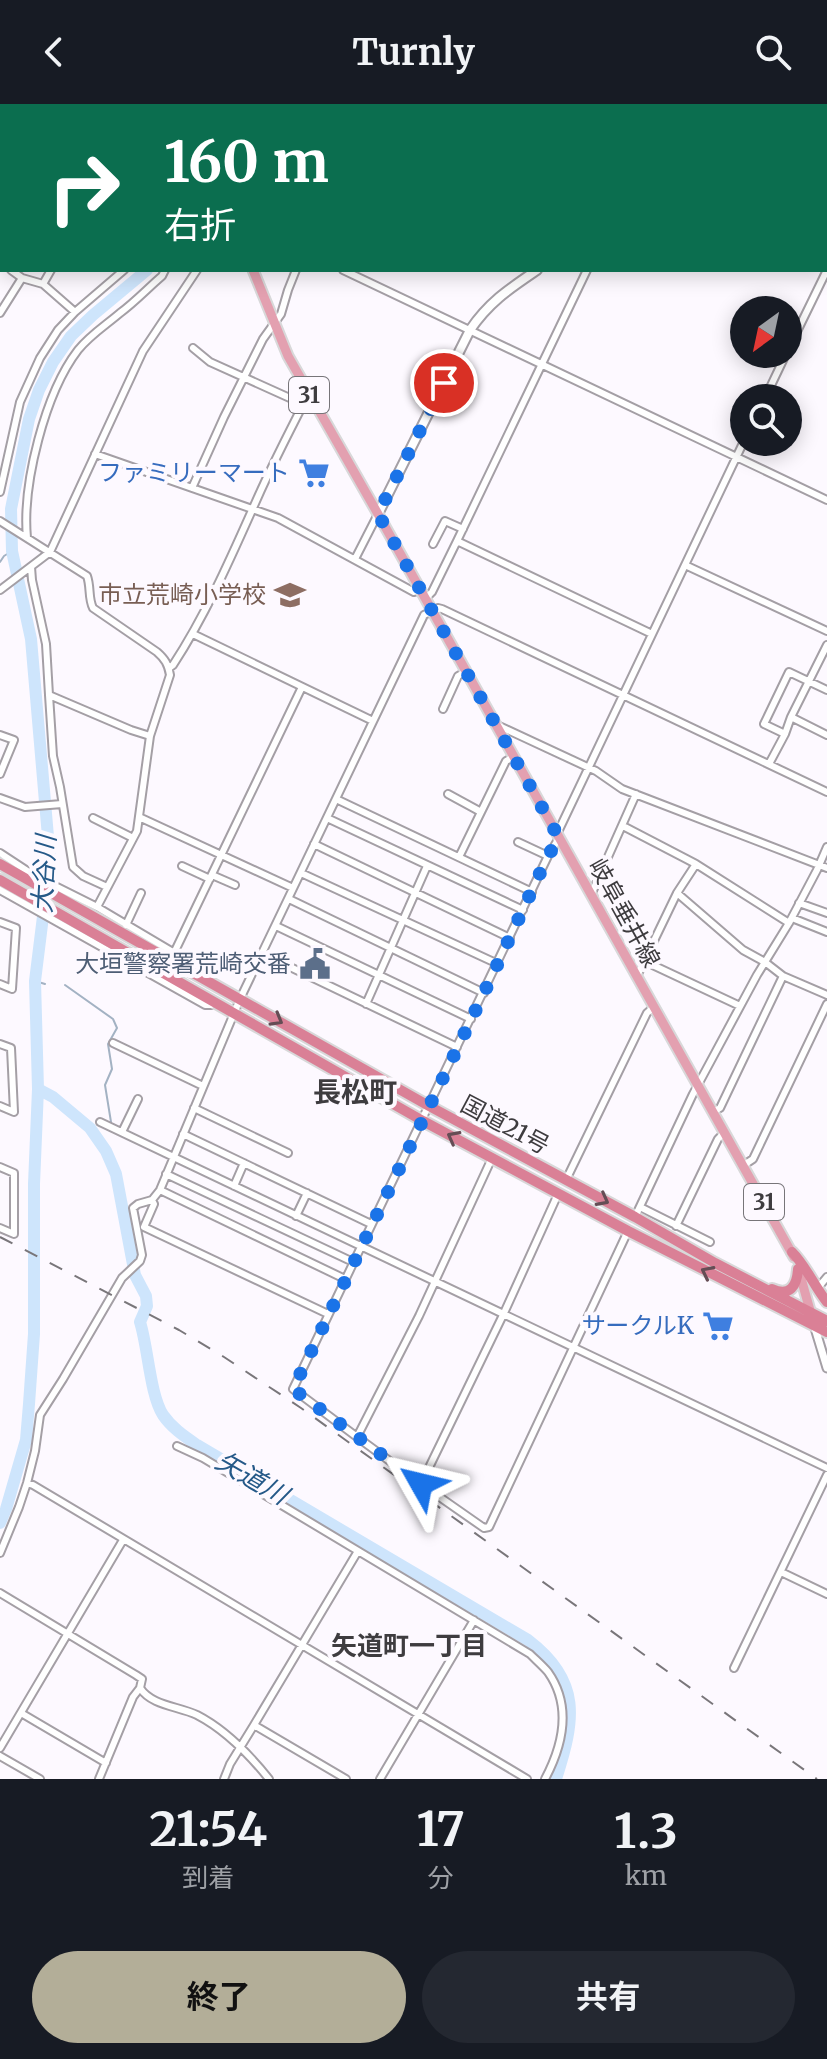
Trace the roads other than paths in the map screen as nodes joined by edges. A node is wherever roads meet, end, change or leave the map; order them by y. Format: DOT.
graph roads {
  1 [pos="14,272"];
  2 [pos="50,272"];
  3 [pos="122,272"];
  4 [pos="164,272"];
  5 [pos="196,272"];
  6 [pos="254,272"];
  7 [pos="295,272"];
  8 [pos="347,272"];
  9 [pos="534,272"];
  10 [pos="586,272"];
  11 [pos="826,272"];
  12 [pos="22,278"];
  13 [pos="43,284"];
  14 [pos="75,312"];
  15 [pos="0,313"];
  16 [pos="802,321"];
  17 [pos="274,325"];
  18 [pos="470,330"];
  19 [pos="193,348"];
  20 [pos="542,364"];
  21 [pos="245,376"];
  22 [pos="306,400"];
  23 [pos="95,454"];
  24 [pos="736,457"];
  25 [pos="192,488"];
  26 [pos="0,492"];
  27 [pos="827,500"];
  28 [pos="253,509"];
  29 [pos="378,514"];
  30 [pos="0,521"];
  31 [pos="463,529"];
  32 [pos="26,537"];
  33 [pos="457,541"];
  34 [pos="433,544"];
  35 [pos="50,552"];
  36 [pos="355,559"];
  37 [pos="685,565"];
  38 [pos="29,569"];
  39 [pos="3,588"];
  40 [pos="422,595"];
  41 [pos="431,611"];
  42 [pos="827,631"];
  43 [pos="193,634"];
  44 [pos="652,634"];
  45 [pos="827,645"];
  46 [pos="169,668"];
  47 [pos="465,672"];
  48 [pos="809,682"];
  49 [pos="302,687"];
  50 [pos="827,690"];
  51 [pos="49,695"];
  52 [pos="623,695"];
  53 [pos="443,709"];
  54 [pos="791,717"];
  55 [pos="373,721"];
  56 [pos="494,723"];
  57 [pos="785,734"];
  58 [pos="0,735"];
  59 [pos="827,735"];
  60 [pos="150,736"];
  61 [pos="513,757"];
  62 [pos="769,764"];
  63 [pos="588,767"];
  64 [pos="0,774"];
  65 [pos="827,792"];
  66 [pos="448,794"];
  67 [pos="636,794"];
  68 [pos="0,798"];
  69 [pos="336,799"];
  70 [pos="60,804"];
  71 [pos="481,812"];
  72 [pos="139,817"];
  73 [pos="93,818"];
  74 [pos="327,818"];
  75 [pos="623,826"];
  76 [pos="558,836"];
  77 [pos="133,838"];
  78 [pos="518,842"];
  79 [pos="314,844"];
  80 [pos="827,847"];
  81 [pos="0,853"];
  82 [pos="222,854"];
  83 [pos="548,856"];
  84 [pos="459,857"];
  85 [pos="0,864"];
  86 [pos="696,864"];
  87 [pos="819,865"];
  88 [pos="182,866"];
  89 [pos="427,866"];
  90 [pos="827,868"];
  91 [pos="301,873"];
  92 [pos="211,877"];
  93 [pos="0,880"];
  94 [pos="35,880"];
  95 [pos="235,885"];
  96 [pos="107,887"];
  97 [pos="293,888"];
  98 [pos="0,890"];
  99 [pos="532,892"];
  100 [pos="141,893"];
  101 [pos="415,893"];
  102 [pos="677,893"];
  103 [pos="591,895"];
  104 [pos="63,896"];
  105 [pos="289,899"];
  106 [pos="29,901"];
  107 [pos="799,903"];
  108 [pos="97,907"];
  109 [pos="523,910"];
  110 [pos="827,913"];
  111 [pos="402,920"];
  112 [pos="791,920"];
  113 [pos="0,922"];
  114 [pos="126,925"];
  115 [pos="276,926"];
  116 [pos="827,932"];
  117 [pos="510,938"];
  118 [pos="391,947"];
  119 [pos="174,953"];
  120 [pos="263,954"];
  121 [pos="644,961"];
  122 [pos="765,962"];
  123 [pos="498,964"];
  124 [pos="378,975"];
  125 [pos="637,976"];
  126 [pos="783,976"];
  127 [pos="209,983"];
  128 [pos="0,984"];
  129 [pos="484,993"];
  130 [pos="827,995"];
  131 [pos="240,999"];
  132 [pos="366,1004"];
  133 [pos="827,1004"];
  134 [pos="740,1006"];
  135 [pos="654,1007"];
  136 [pos="234,1012"];
  137 [pos="471,1019"];
  138 [pos="113,1043"];
  139 [pos="0,1044"];
  140 [pos="457,1047"];
  141 [pos="698,1085"];
  142 [pos="203,1086"];
  143 [pos="138,1099"];
  144 [pos="0,1106"];
  145 [pos="429,1106"];
  146 [pos="194,1108"];
  147 [pos="713,1112"];
  148 [pos="423,1121"];
  149 [pos="100,1122"];
  150 [pos="122,1132"];
  151 [pos="724,1133"];
  152 [pos="183,1134"];
  153 [pos="288,1153"];
  154 [pos="173,1157"];
  155 [pos="492,1158"];
  156 [pos="244,1163"];
  157 [pos="744,1165"];
  158 [pos="0,1167"];
  159 [pos="166,1174"];
  160 [pos="566,1180"];
  161 [pos="234,1186"];
  162 [pos="160,1190"];
  163 [pos="307,1193"];
  164 [pos="558,1194"];
  165 [pos="253,1196"];
  166 [pos="152,1200"];
  167 [pos="271,1204"];
  168 [pos="245,1211"];
  169 [pos="637,1212"];
  170 [pos="296,1216"];
  171 [pos="266,1221"];
  172 [pos="371,1224"];
  173 [pos="676,1226"];
  174 [pos="0,1228"];
  175 [pos="628,1231"];
  176 [pos="260,1238"];
  177 [pos="710,1242"];
  178 [pos="361,1246"];
  179 [pos="792,1252"];
  180 [pos="353,1262"];
  181 [pos="715,1263"];
  182 [pos="798,1269"];
  183 [pos="827,1277"];
  184 [pos="345,1279"];
  185 [pos="434,1280"];
  186 [pos="817,1289"];
  187 [pos="827,1302"];
  188 [pos="504,1313"];
  189 [pos="810,1313"];
  190 [pos="328,1314"];
  191 [pos="827,1321"];
  192 [pos="814,1325"];
  193 [pos="827,1332"];
  194 [pos="573,1347"];
  195 [pos="827,1368"];
  196 [pos="357,1437"];
  197 [pos="177,1446"];
  198 [pos="827,1468"];
  199 [pos="827,1475"];
  200 [pos="27,1483"];
  201 [pos="421,1484"];
  202 [pos="123,1540"];
  203 [pos="358,1551"];
  204 [pos="0,1553"];
  205 [pos="781,1572"];
  206 [pos="0,1593"];
  207 [pos="827,1594"];
  208 [pos="474,1620"];
  209 [pos="68,1635"];
  210 [pos="302,1646"];
  211 [pos="734,1668"];
  212 [pos="140,1688"];
  213 [pos="21,1713"];
  214 [pos="418,1715"];
  215 [pos="254,1725"];
  216 [pos="241,1747"];
  217 [pos="0,1748"];
  218 [pos="0,1756"];
  219 [pos="106,1763"];
  220 [pos="40,1779"];
  221 [pos="99,1779"];
  222 [pos="224,1779"];
  223 [pos="269,1779"];
  224 [pos="346,1779"];
  225 [pos="380,1779"];
  226 [pos="527,1779"];
  227 [pos="545,1779"];
  1 -- 12 [label="street"];
  2 -- 13 [label="street"];
  3 -- 14 [label="street"];
  4 -- 32 [label="street"];
  5 -- 23 [label="street"];
  6 -- 17 [label="main road, 岐阜垂井線 / 31"];
  7 -- 17 [label="street"];
  8 -- 18 [label="street"];
  9 -- 18 [label="main road"];
  10 -- 20 [label="street"];
  11 -- 16 [label="street"];
  12 -- 13 [label="street"];
  12 -- 15 [label="street"];
  13 -- 14 [label="street"];
  14 -- 26 [label="street"];
  17 -- 21 [label="street"];
  17 -- 22 [label="main road, 岐阜垂井線 / 31"];
  18 -- 20 [label="street"];
  18 -- 29 [label="main road"];
  19 -- 21 [label="street"];
  20 -- 24 [label="street"];
  20 -- 31 [label="street"];
  21 -- 22 [label="street"];
  21 -- 25 [label="street"];
  22 -- 28 [label="street"];
  22 -- 29 [label="main road, 岐阜垂井線 / 31"];
  23 -- 25 [label="street"];
  23 -- 35 [label="street"];
  24 -- 27 [label="street"];
  24 -- 37 [label="street"];
  25 -- 28 [label="street"];
  28 -- 36 [label="street"];
  28 -- 43 [label="street"];
  29 -- 36 [label="street"];
  29 -- 40 [label="main road, 岐阜垂井線 / 31"];
  30 -- 32 [label="street"];
  31 -- 33 [label="street"];
  31 -- 34 [label="street"];
  32 -- 35 [label="street"];
  33 -- 40 [label="street"];
  33 -- 44 [label="street"];
  35 -- 38 [label="street"];
  35 -- 46 [label="street"];
  36 -- 40 [label="street"];
  37 -- 42 [label="street"];
  37 -- 44 [label="street"];
  38 -- 39 [label="street"];
  38 -- 51 [label="street"];
  40 -- 41 [label="main road, 岐阜垂井線 / 31"];
  41 -- 47 [label="main road, 岐阜垂井線 / 31"];
  41 -- 52 [label="street"];
  41 -- 55 [label="street"];
  43 -- 46 [label="street"];
  43 -- 49 [label="street"];
  44 -- 52 [label="street"];
  45 -- 48 [label="street"];
  46 -- 60 [label="street"];
  47 -- 53 [label="street"];
  47 -- 56 [label="main road, 岐阜垂井線 / 31"];
  48 -- 50 [label="street"];
  48 -- 54 [label="street"];
  48 -- 57 [label="street"];
  49 -- 55 [label="street"];
  49 -- 82 [label="street"];
  51 -- 60 [label="street"];
  51 -- 70 [label="street"];
  52 -- 62 [label="street"];
  52 -- 63 [label="street"];
  54 -- 57 [label="street"];
  54 -- 59 [label="street"];
  55 -- 69 [label="street"];
  56 -- 61 [label="main road, 岐阜垂井線 / 31"];
  56 -- 63 [label="street"];
  57 -- 62 [label="street"];
  58 -- 64 [label="street"];
  60 -- 72 [label="street"];
  61 -- 71 [label="street"];
  61 -- 76 [label="main road, 岐阜垂井線 / 31"];
  62 -- 65 [label="street"];
  63 -- 67 [label="street"];
  63 -- 76 [label="street"];
  66 -- 71 [label="street"];
  67 -- 75 [label="street"];
  67 -- 87 [label="street"];
  68 -- 70 [label="street"];
  69 -- 74 [label="street"];
  69 -- 84 [label="street"];
  70 -- 96 [label="street"];
  71 -- 84 [label="street"];
  72 -- 77 [label="street"];
  72 -- 82 [label="street"];
  73 -- 77 [label="street"];
  74 -- 79 [label="street"];
  74 -- 89 [label="street"];
  75 -- 86 [label="street"];
  75 -- 103 [label="street"];
  76 -- 83 [label="street"];
  76 -- 103 [label="main road, 岐阜垂井線 / 31"];
  77 -- 96 [label="street"];
  78 -- 83 [label="street"];
  79 -- 91 [label="street"];
  79 -- 101 [label="street"];
  80 -- 87 [label="street"];
  81 -- 94 [label="street"];
  82 -- 92 [label="street"];
  82 -- 97 [label="street"];
  83 -- 99 [label="street"];
  84 -- 99 [label="street"];
  85 -- 94 [label="highway, 国道21号"];
  86 -- 102 [label="street"];
  86 -- 112 [label="street"];
  87 -- 90 [label="street"];
  87 -- 107 [label="street"];
  88 -- 92 [label="street"];
  89 -- 101 [label="street"];
  89 -- 109 [label="street"];
  91 -- 97 [label="street"];
  91 -- 111 [label="street"];
  92 -- 95 [label="street"];
  92 -- 119 [label="street"];
  93 -- 106 [label="highway, 国道21号"];
  94 -- 104 [label="highway, 国道21号"];
  96 -- 108 [label="street"];
  97 -- 105 [label="street"];
  98 -- 106 [label="street"];
  99 -- 109 [label="street"];
  100 -- 114 [label="street"];
  101 -- 111 [label="street"];
  101 -- 117 [label="street"];
  102 -- 121 [label="street"];
  102 -- 122 [label="street"];
  103 -- 125 [label="main road, 岐阜垂井線 / 31"];
  104 -- 108 [label="street"];
  104 -- 127 [label="highway, 国道21号"];
  105 -- 115 [label="street"];
  105 -- 118 [label="street"];
  106 -- 136 [label="highway, 国道21号"];
  107 -- 110 [label="street"];
  107 -- 112 [label="street"];
  108 -- 114 [label="street"];
  109 -- 117 [label="street"];
  111 -- 118 [label="street"];
  111 -- 123 [label="street"];
  112 -- 116 [label="street"];
  112 -- 122 [label="street"];
  113 -- 128 [label="street"];
  114 -- 119 [label="street"];
  115 -- 120 [label="street"];
  115 -- 124 [label="street"];
  117 -- 123 [label="street"];
  118 -- 124 [label="street"];
  118 -- 129 [label="street"];
  119 -- 127 [label="street"];
  120 -- 131 [label="street"];
  120 -- 132 [label="street"];
  121 -- 125 [label="street"];
  121 -- 134 [label="street"];
  122 -- 126 [label="street"];
  122 -- 134 [label="street"];
  123 -- 129 [label="street"];
  124 -- 132 [label="street"];
  124 -- 137 [label="street"];
  125 -- 135 [label="main road, 岐阜垂井線 / 31"];
  126 -- 130 [label="street"];
  126 -- 147 [label="street"];
  127 -- 131 [label="highway, 国道21号"];
  129 -- 137 [label="street"];
  131 -- 136 [label="street"];
  131 -- 145 [label="highway, 国道21号, one-way"];
  132 -- 140 [label="street"];
  133 -- 157 [label="street"];
  134 -- 141 [label="street"];
  135 -- 141 [label="main road, 岐阜垂井線 / 31"];
  135 -- 160 [label="street"];
  136 -- 142 [label="street"];
  136 -- 148 [label="highway, 国道21号"];
  137 -- 140 [label="street"];
  138 -- 142 [label="street"];
  139 -- 144 [label="street"];
  140 -- 145 [label="street"];
  141 -- 147 [label="main road, 岐阜垂井線 / 31"];
  141 -- 169 [label="street"];
  142 -- 146 [label="street"];
  143 -- 150 [label="street"];
  145 -- 148 [label="street"];
  145 -- 160 [label="highway, 国道21号"];
  146 -- 152 [label="street"];
  146 -- 153 [label="street"];
  147 -- 151 [label="main road, 岐阜垂井線 / 31"];
  155 -- 148 [label="highway, 国道21号, one-way"];
  148 -- 172 [label="street"];
  149 -- 150 [label="street"];
  150 -- 154 [label="street"];
  151 -- 157 [label="main road, 岐阜垂井線 / 31"];
  151 -- 173 [label="street"];
  152 -- 154 [label="street"];
  152 -- 156 [label="street"];
  154 -- 159 [label="street"];
  154 -- 161 [label="street"];
  155 -- 164 [label="highway, 国道21号"];
  155 -- 185 [label="street"];
  156 -- 161 [label="street"];
  156 -- 163 [label="street"];
  157 -- 179 [label="main road, 岐阜垂井線 / 31"];
  158 -- 174 [label="street"];
  159 -- 162 [label="street"];
  159 -- 168 [label="street"];
  160 -- 169 [label="highway, 国道21号, one-way"];
  161 -- 165 [label="street"];
  162 -- 166 [label="street"];
  162 -- 176 [label="street"];
  163 -- 170 [label="street"];
  163 -- 172 [label="street"];
  164 -- 175 [label="highway, 国道21号"];
  164 -- 188 [label="street"];
  165 -- 167 [label="street"];
  165 -- 168 [label="street"];
  166 -- 190 [label="street"];
  166 -- 200 [label="street"];
  167 -- 170 [label="street"];
  167 -- 171 [label="street"];
  168 -- 171 [label="street"];
  169 -- 173 [label="street"];
  169 -- 181 [label="highway, 国道21号"];
  170 -- 178 [label="street"];
  171 -- 176 [label="street"];
  171 -- 180 [label="street"];
  172 -- 178 [label="street"];
  173 -- 177 [label="street"];
  192 -- 175 [label="highway, 国道21号, one-way"];
  175 -- 194 [label="street"];
  176 -- 184 [label="street"];
  178 -- 180 [label="street"];
  178 -- 185 [label="street"];
  179 -- 182 [label="main road, 岐阜垂井線 / 31"];
  179 -- 186 [label="highway"];
  180 -- 184 [label="street"];
  181 -- 182 [label="highway"];
  181 -- 189 [label="highway, 国道21号"];
  182 -- 189 [label="main road, 岐阜垂井線 / 31"];
  183 -- 186 [label="street"];
  184 -- 190 [label="street"];
  185 -- 188 [label="street"];
  185 -- 196 [label="street"];
  186 -- 187 [label="highway"];
  188 -- 194 [label="street"];
  188 -- 201 [label="street"];
  189 -- 191 [label="highway, 国道21号"];
  189 -- 192 [label="main road, 岐阜垂井線 / 31"];
  190 -- 196 [label="street"];
  192 -- 193 [label="highway, 国道21号"];
  192 -- 195 [label="street"];
  194 -- 198 [label="street"];
  194 -- 201 [label="street"];
  196 -- 201 [label="street"];
  197 -- 203 [label="street"];
  199 -- 205 [label="street"];
  200 -- 202 [label="street"];
  200 -- 204 [label="street"];
  202 -- 209 [label="street"];
  202 -- 210 [label="street"];
  203 -- 208 [label="street"];
  203 -- 210 [label="street"];
  205 -- 207 [label="street"];
  205 -- 211 [label="street"];
  206 -- 209 [label="street"];
  208 -- 214 [label="street"];
  208 -- 227 [label="street"];
  209 -- 212 [label="street"];
  209 -- 213 [label="street"];
  210 -- 214 [label="street"];
  210 -- 215 [label="street"];
  212 -- 216 [label="street"];
  212 -- 219 [label="street"];
  213 -- 217 [label="street"];
  213 -- 219 [label="street"];
  214 -- 225 [label="street"];
  214 -- 226 [label="street"];
  215 -- 216 [label="street"];
  215 -- 224 [label="street"];
  216 -- 222 [label="street"];
  216 -- 223 [label="street"];
  218 -- 220 [label="street"];
  219 -- 221 [label="street"];
}
